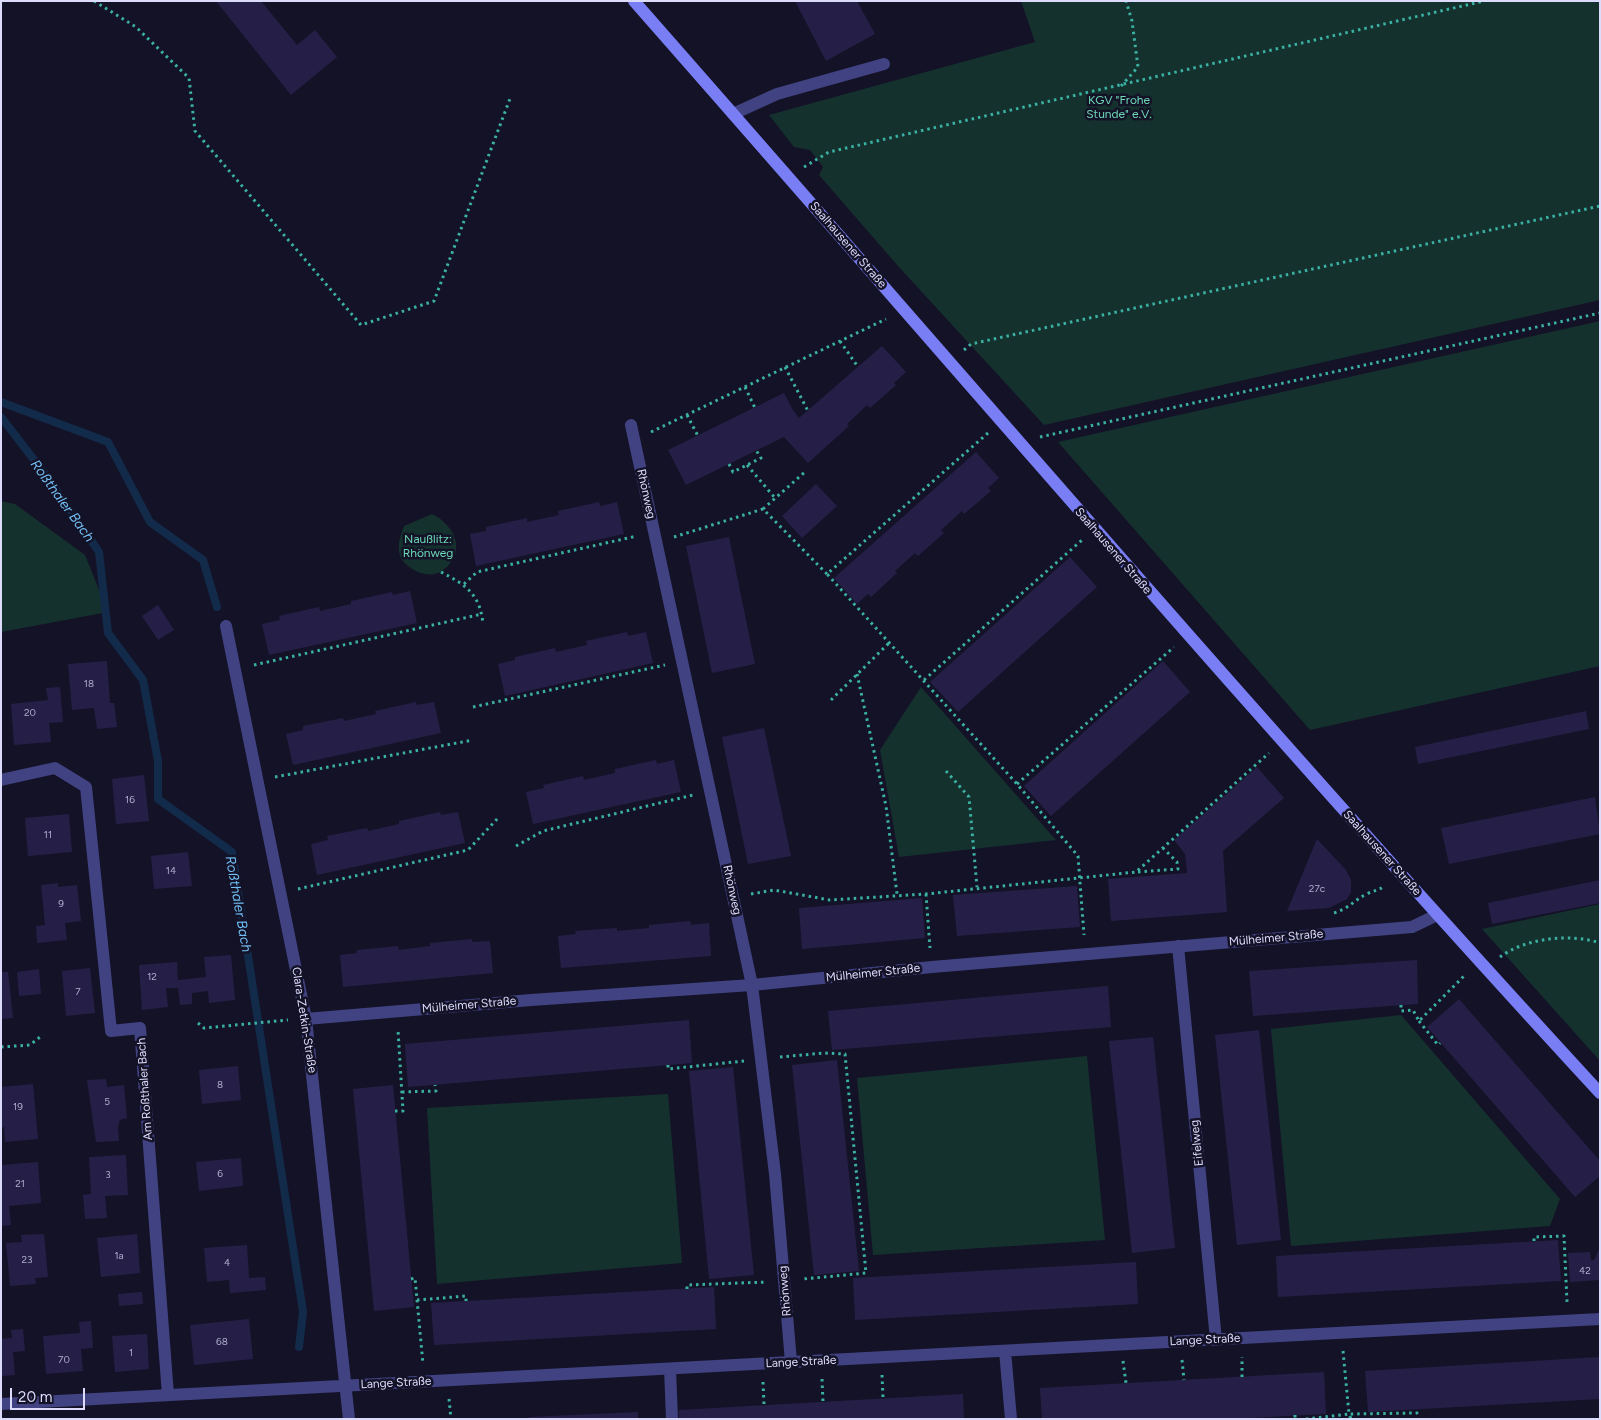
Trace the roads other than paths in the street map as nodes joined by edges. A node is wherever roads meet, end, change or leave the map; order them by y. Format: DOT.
graph roads {
  1 [pos="634,1"];
  2 [pos="884,64"];
  3 [pos="733,114"];
  4 [pos="631,424"];
  5 [pos="226,626"];
  6 [pos="1,780"];
  7 [pos="1437,914"];
  8 [pos="1178,946"];
  9 [pos="752,985"];
  10 [pos="306,1019"];
  11 [pos="1600,1093"];
  12 [pos="1600,1319"];
  13 [pos="1216,1340"];
  14 [pos="1005,1351"];
  15 [pos="791,1362"];
  16 [pos="670,1369"];
  17 [pos="346,1386"];
  18 [pos="168,1395"];
  19 [pos="1,1404"];
  20 [pos="349,1419"];
  21 [pos="672,1419"];
  22 [pos="1011,1419"];
  1 -- 3 [label="street, Saalhausener Straße"];
  2 -- 3 [label="street"];
  3 -- 7 [label="street, Saalhausener Straße"];
  4 -- 9 [label="street, Rhönweg"];
  5 -- 10 [label="street, Clara-Zetkin-Straße"];
  6 -- 18 [label="street, Am Roßthaler Bach"];
  7 -- 8 [label="street, Mülheimer Straße"];
  7 -- 11 [label="street, Saalhausener Straße"];
  8 -- 9 [label="street, Mülheimer Straße"];
  8 -- 13 [label="street, Eifelweg"];
  9 -- 10 [label="street, Mülheimer Straße"];
  9 -- 15 [label="street, Rhönweg"];
  10 -- 17 [label="street, Clara-Zetkin-Straße"];
  12 -- 13 [label="street, Lange Straße"];
  13 -- 14 [label="street, Lange Straße"];
  14 -- 15 [label="street, Lange Straße"];
  14 -- 22 [label="street"];
  15 -- 16 [label="street, Lange Straße"];
  16 -- 17 [label="street, Lange Straße"];
  16 -- 21 [label="street"];
  17 -- 18 [label="street, Lange Straße"];
  17 -- 20 [label="street, Clara-Zetkin-Straße"];
  18 -- 19 [label="street, Lange Straße"];
}
